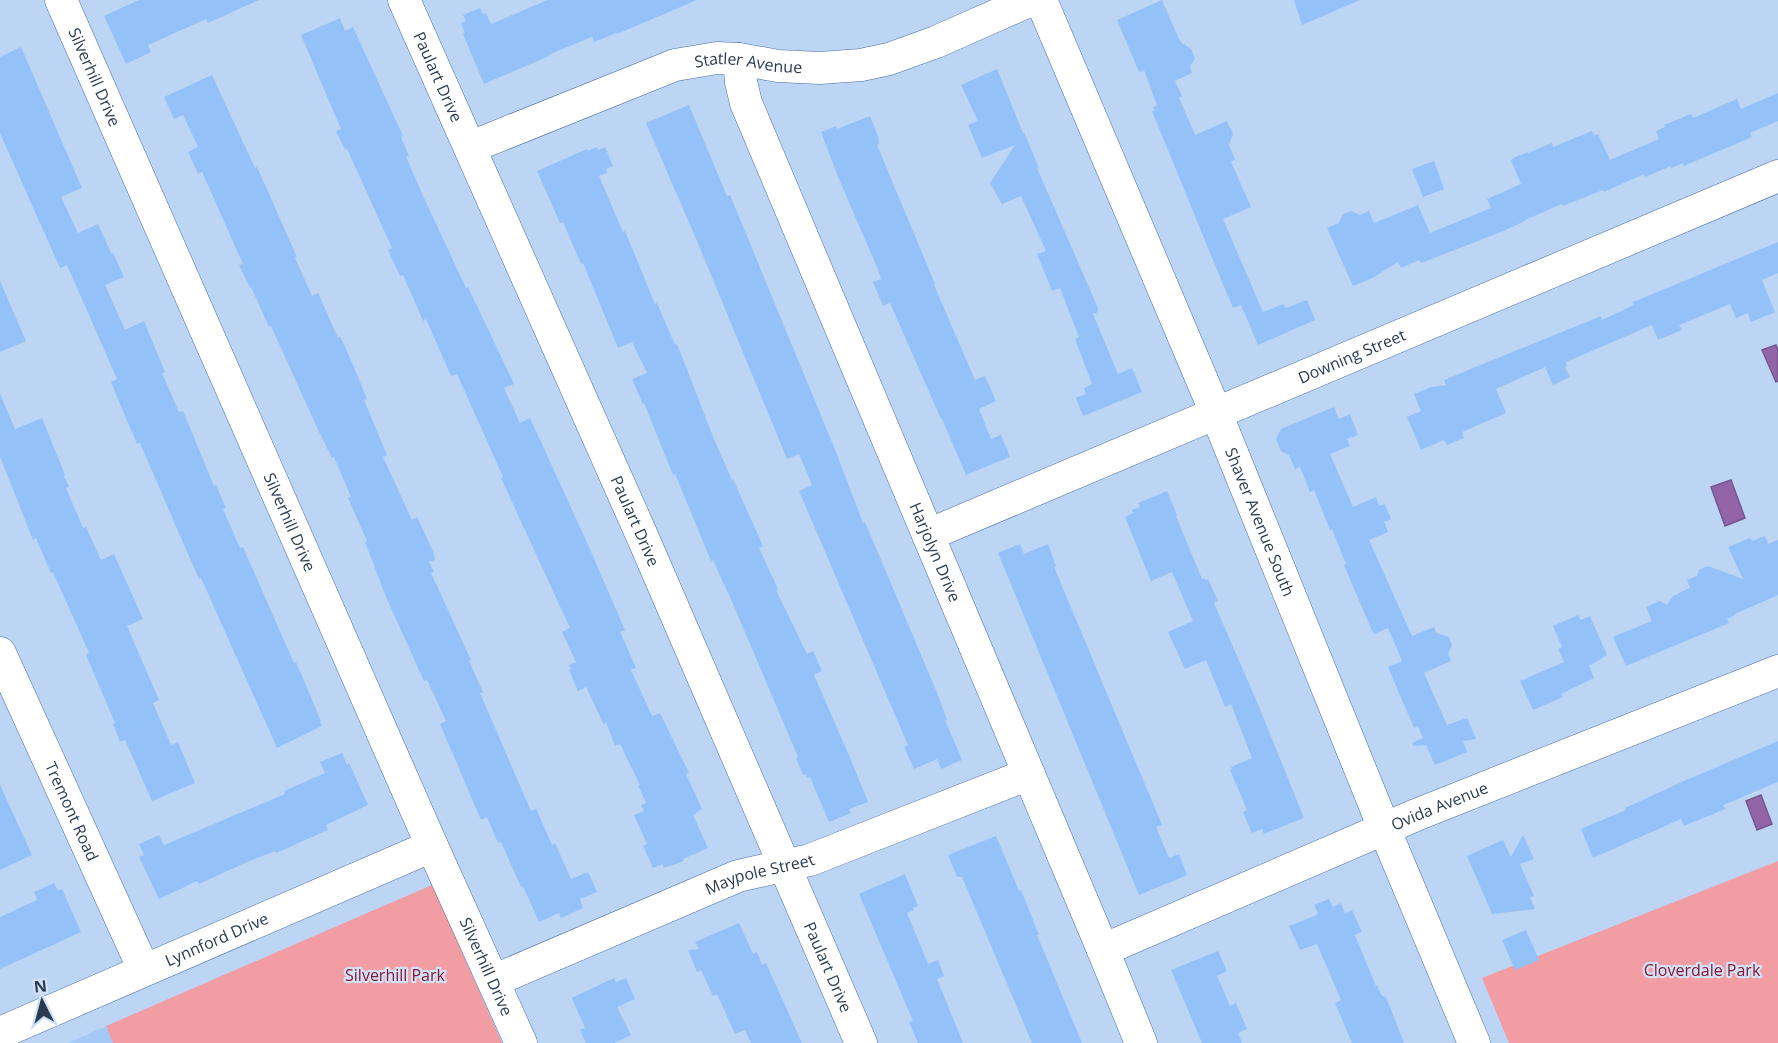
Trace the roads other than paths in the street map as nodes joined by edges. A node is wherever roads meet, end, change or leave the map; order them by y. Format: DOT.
graph roads {
  1 [pos="61,0"];
  2 [pos="404,0"];
  3 [pos="1030,0"];
  4 [pos="1041,0"];
  5 [pos="739,59"];
  6 [pos="471,147"];
  7 [pos="1778,176"];
  8 [pos="1216,413"];
  9 [pos="928,535"];
  10 [pos="0,653"];
  11 [pos="1778,671"];
  12 [pos="7,691"];
  13 [pos="1029,774"];
  14 [pos="1384,828"];
  15 [pos="432,846"];
  16 [pos="784,866"];
  17 [pos="1103,950"];
  18 [pos="144,970"];
  19 [pos="493,981"];
  20 [pos="0,1033"];
  21 [pos="521,1043"];
  22 [pos="861,1043"];
  23 [pos="1141,1043"];
  24 [pos="1474,1043"];
  1 -- 15 [label="street, Silverhill Drive"];
  2 -- 6 [label="street, Paulart Drive"];
  3 -- 5 [label="street, Statler Avenue"];
  4 -- 8 [label="street, Shaver Avenue South"];
  5 -- 6 [label="street, Statler Avenue"];
  5 -- 9 [label="street, Harjolyn Drive"];
  6 -- 16 [label="street, Paulart Drive"];
  7 -- 8 [label="street, Downing Street"];
  8 -- 9 [label="street, Downing Street"];
  8 -- 14 [label="street, Shaver Avenue South"];
  9 -- 13 [label="street, Harjolyn Drive"];
  10 -- 12 [label="street, Tremont Road"];
  11 -- 14 [label="street, Ovida Avenue"];
  12 -- 18 [label="street, Tremont Road"];
  13 -- 16 [label="street, Maypole Street"];
  13 -- 17 [label="street, Harjolyn Drive"];
  14 -- 17 [label="street, Ovida Avenue"];
  14 -- 24 [label="street, Shaver Avenue South"];
  15 -- 18 [label="street, Lynnford Drive"];
  15 -- 19 [label="street, Silverhill Drive"];
  16 -- 19 [label="street, Maypole Street"];
  16 -- 22 [label="street, Paulart Drive"];
  17 -- 23 [label="street, Harjolyn Drive"];
  18 -- 20 [label="street, Lynnford Drive"];
  19 -- 21 [label="street, Silverhill Drive"];
}
